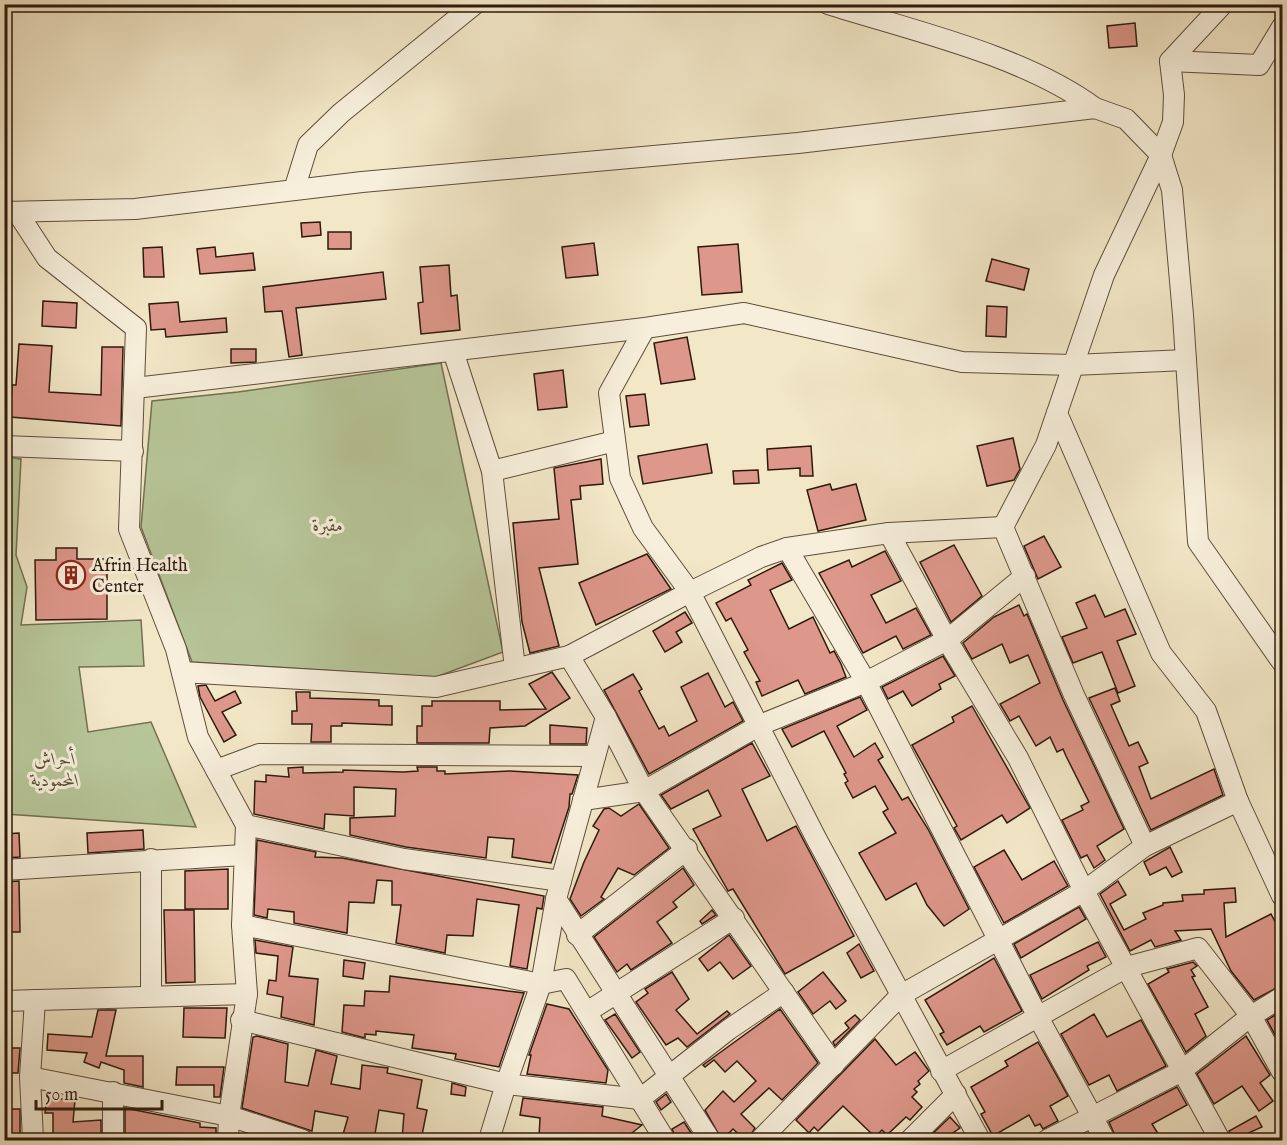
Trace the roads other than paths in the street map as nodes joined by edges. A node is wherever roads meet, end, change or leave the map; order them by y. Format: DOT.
graph roads {
  1 [pos="475,4"];
  2 [pos="828,4"];
  3 [pos="1223,4"];
  4 [pos="1282,27"];
  5 [pos="1170,61"];
  6 [pos="1095,108"];
  7 [pos="1161,155"];
  8 [pos="294,190"];
  9 [pos="11,212"];
  10 [pos="645,328"];
  11 [pos="453,351"];
  12 [pos="1186,360"];
  13 [pos="1073,365"];
  14 [pos="135,388"];
  15 [pos="1057,413"];
  16 [pos="615,441"];
  17 [pos="4,446"];
  18 [pos="133,451"];
  19 [pos="492,471"];
  20 [pos="1003,527"];
  21 [pos="889,532"];
  22 [pos="787,548"];
  23 [pos="1025,576"];
  24 [pos="690,592"];
  25 [pos="946,640"];
  26 [pos="569,656"];
  27 [pos="1282,662"];
  28 [pos="515,668"];
  29 [pos="182,672"];
  30 [pos="866,682"];
  31 [pos="606,717"];
  32 [pos="760,725"];
  33 [pos="595,756"];
  34 [pos="216,770"];
  35 [pos="644,791"];
  36 [pos="583,800"];
  37 [pos="1238,801"];
  38 [pos="246,825"];
  39 [pos="1145,846"];
  40 [pos="687,849"];
  41 [pos="243,855"];
  42 [pos="151,859"];
  43 [pos="4,870"];
  44 [pos="558,890"];
  45 [pos="1084,891"];
  46 [pos="1282,896"];
  47 [pos="734,918"];
  48 [pos="242,925"];
  49 [pos="577,935"];
  50 [pos="1000,940"];
  51 [pos="1127,967"];
  52 [pos="541,984"];
  53 [pos="784,992"];
  54 [pos="247,994"];
  55 [pos="618,994"];
  56 [pos="901,995"];
  57 [pos="151,996"];
  58 [pos="1282,997"];
  59 [pos="35,1000"];
  60 [pos="4,1001"];
  61 [pos="587,1012"];
  62 [pos="1251,1016"];
  63 [pos="1038,1017"];
  64 [pos="242,1020"];
  65 [pos="834,1065"];
  66 [pos="941,1071"];
  67 [pos="1180,1072"];
  68 [pos="1282,1072"];
  69 [pos="667,1076"];
  70 [pos="30,1077"];
  71 [pos="506,1084"];
  72 [pos="113,1092"];
  73 [pos="956,1094"];
  74 [pos="640,1099"];
  75 [pos="229,1116"];
  76 [pos="1092,1116"];
  77 [pos="33,1140"];
  78 [pos="113,1140"];
  79 [pos="228,1140"];
  80 [pos="303,1140"];
  81 [pos="489,1140"];
  82 [pos="665,1140"];
  83 [pos="710,1140"];
  84 [pos="760,1140"];
  85 [pos="910,1140"];
  86 [pos="980,1140"];
  87 [pos="1047,1140"];
  88 [pos="1106,1140"];
  89 [pos="1220,1140"];
  1 -- 8 [label="street"];
  2 -- 6 [label="street"];
  3 -- 5 [label="street"];
  4 -- 5 [label="street"];
  5 -- 7 [label="street"];
  6 -- 7 [label="street"];
  6 -- 8 [label="street"];
  7 -- 12 [label="street"];
  7 -- 13 [label="street"];
  8 -- 9 [label="street"];
  9 -- 14 [label="street"];
  10 -- 11 [label="street"];
  10 -- 13 [label="street"];
  10 -- 16 [label="street"];
  11 -- 14 [label="street"];
  11 -- 19 [label="street"];
  12 -- 13 [label="street"];
  12 -- 27 [label="street"];
  13 -- 15 [label="street"];
  14 -- 18 [label="street"];
  15 -- 20 [label="street"];
  15 -- 37 [label="street"];
  16 -- 19 [label="street"];
  16 -- 24 [label="street"];
  17 -- 18 [label="street"];
  18 -- 29 [label="street"];
  19 -- 28 [label="street"];
  20 -- 21 [label="street"];
  20 -- 23 [label="street"];
  21 -- 22 [label="street"];
  21 -- 25 [label="street"];
  22 -- 24 [label="street"];
  22 -- 30 [label="street"];
  23 -- 25 [label="street"];
  23 -- 39 [label="street"];
  24 -- 26 [label="street"];
  24 -- 32 [label="street"];
  25 -- 30 [label="street"];
  25 -- 45 [label="street"];
  26 -- 28 [label="street"];
  26 -- 31 [label="street"];
  28 -- 29 [label="street"];
  29 -- 34 [label="street"];
  30 -- 32 [label="street"];
  30 -- 50 [label="street"];
  31 -- 33 [label="street"];
  31 -- 35 [label="street"];
  32 -- 35 [label="street"];
  32 -- 56 [label="street"];
  33 -- 34 [label="street"];
  33 -- 36 [label="street"];
  34 -- 38 [label="street"];
  35 -- 36 [label="street"];
  35 -- 40 [label="street"];
  36 -- 44 [label="street"];
  37 -- 39 [label="street"];
  37 -- 46 [label="street"];
  38 -- 41 [label="street"];
  38 -- 44 [label="street"];
  39 -- 45 [label="street"];
  40 -- 47 [label="street"];
  40 -- 49 [label="street"];
  41 -- 42 [label="street"];
  41 -- 48 [label="street"];
  42 -- 43 [label="street"];
  42 -- 57 [label="street"];
  44 -- 49 [label="street"];
  44 -- 52 [label="street"];
  45 -- 50 [label="street"];
  45 -- 51 [label="street"];
  47 -- 53 [label="street"];
  47 -- 55 [label="street"];
  48 -- 52 [label="street"];
  48 -- 54 [label="street"];
  49 -- 55 [label="street"];
  50 -- 56 [label="street"];
  50 -- 63 [label="street"];
  51 -- 62 [label="street"];
  51 -- 63 [label="street"];
  51 -- 67 [label="street"];
  52 -- 61 [label="street"];
  52 -- 71 [label="street"];
  53 -- 65 [label="street"];
  53 -- 69 [label="street"];
  54 -- 57 [label="street"];
  54 -- 64 [label="street"];
  55 -- 61 [label="street"];
  55 -- 69 [label="street"];
  56 -- 65 [label="street"];
  56 -- 66 [label="street"];
  57 -- 59 [label="street"];
  58 -- 62 [label="street"];
  59 -- 60 [label="street"];
  59 -- 70 [label="street"];
  61 -- 74 [label="street"];
  62 -- 67 [label="street"];
  62 -- 68 [label="street"];
  63 -- 66 [label="street"];
  63 -- 76 [label="street"];
  64 -- 71 [label="street"];
  64 -- 75 [label="street"];
  65 -- 84 [label="street"];
  66 -- 73 [label="street"];
  67 -- 76 [label="street"];
  67 -- 89 [label="street"];
  69 -- 74 [label="street"];
  69 -- 83 [label="street"];
  70 -- 72 [label="street"];
  70 -- 77 [label="street"];
  71 -- 74 [label="street"];
  71 -- 81 [label="street"];
  72 -- 75 [label="street"];
  72 -- 78 [label="street"];
  73 -- 85 [label="street"];
  73 -- 86 [label="street"];
  74 -- 82 [label="street"];
  75 -- 79 [label="street"];
  75 -- 80 [label="street"];
  76 -- 87 [label="street"];
  76 -- 88 [label="street"];
}
